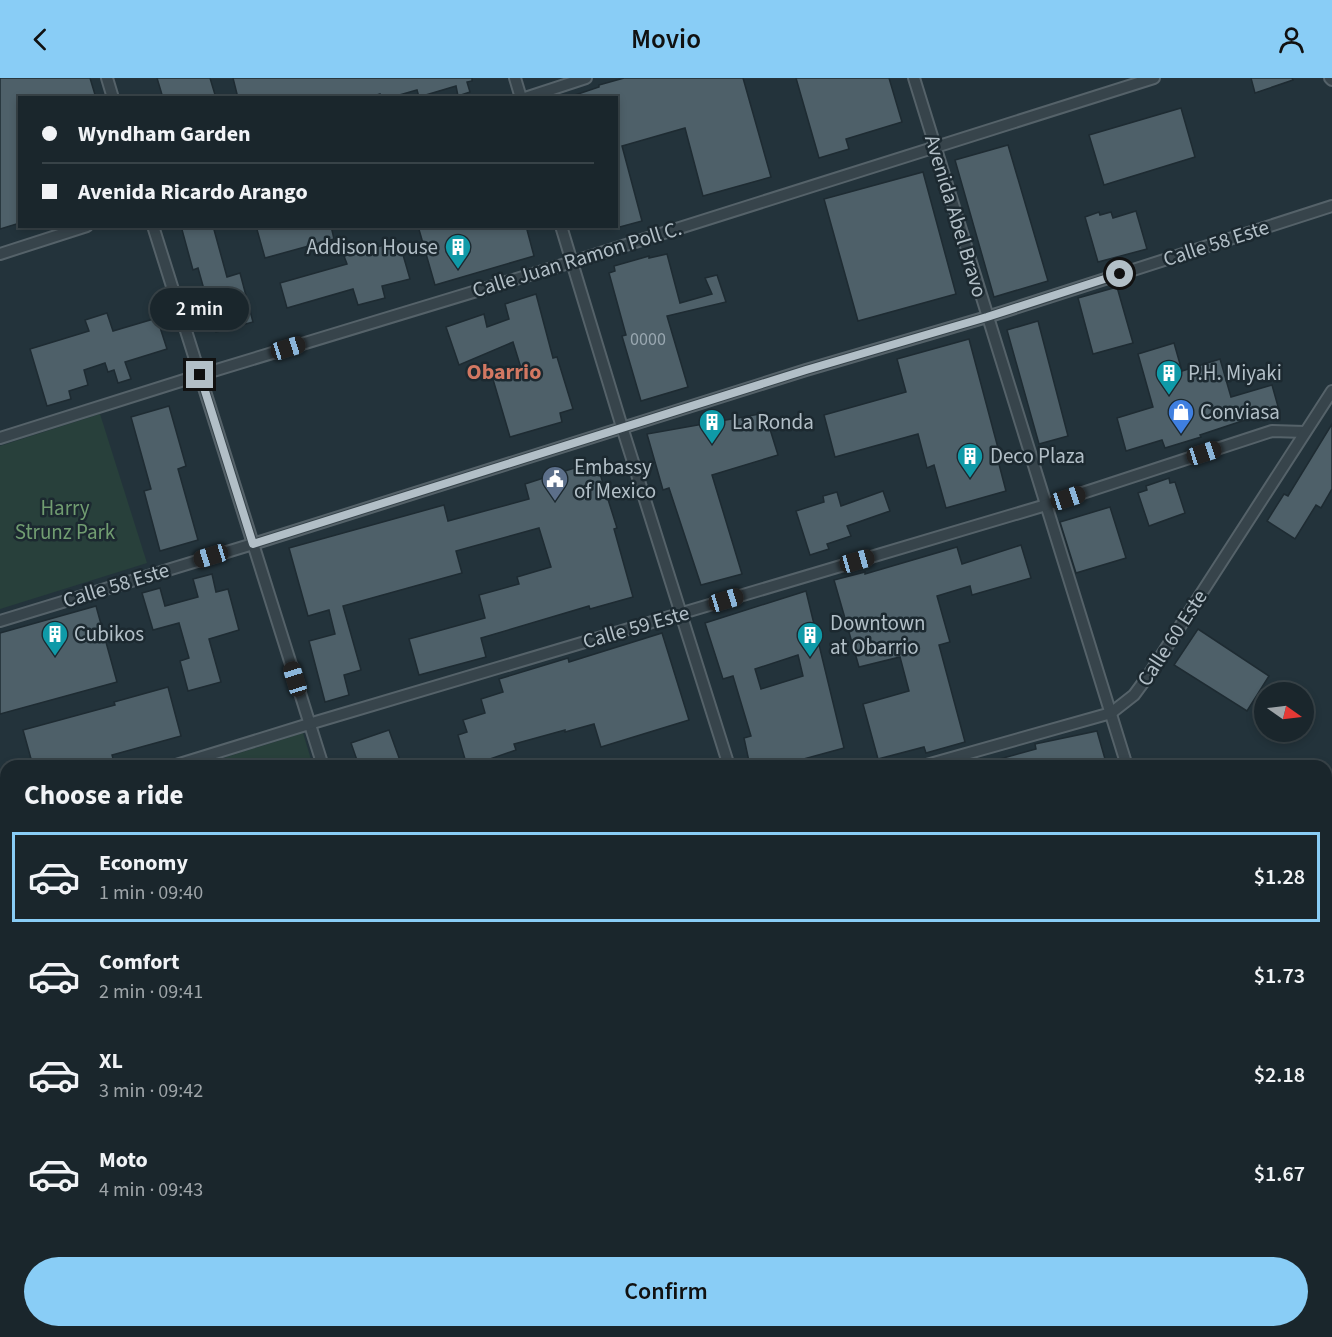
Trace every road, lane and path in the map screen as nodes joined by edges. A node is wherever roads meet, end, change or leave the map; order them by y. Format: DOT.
graph roads {
  1 [pos="107,78"];
  2 [pos="515,78"];
  3 [pos="586,78"];
  4 [pos="914,78"];
  5 [pos="1154,78"];
  6 [pos="112,96"];
  7 [pos="522,96"];
  8 [pos="529,96"];
  9 [pos="935,147"];
  10 [pos="1332,206"];
  11 [pos="81,228"];
  12 [pos="154,228"];
  13 [pos="562,228"];
  14 [pos="0,254"];
  15 [pos="572,262"];
  16 [pos="987,317"];
  17 [pos="200,375"];
  18 [pos="1332,391"];
  19 [pos="622,427"];
  20 [pos="1305,432"];
  21 [pos="0,438"];
  22 [pos="1046,505"];
  23 [pos="253,544"];
  24 [pos="682,614"];
  25 [pos="0,621"];
  26 [pos="1111,713"];
  27 [pos="309,724"];
  28 [pos="192,760"];
  29 [pos="321,760"];
  30 [pos="727,760"];
  31 [pos="943,760"];
  32 [pos="1125,760"];
  1 -- 6 [label="street"];
  2 -- 7 [label="street"];
  3 -- 8 [label="street"];
  4 -- 9 [label="street, Avenida Abel Bravo"];
  5 -- 9 [label="street, Calle Juan Ramon Poll C."];
  9 -- 15 [label="street, Calle Juan Ramon Poll C."];
  9 -- 16 [label="street, Avenida Abel Bravo"];
  10 -- 16 [label="street, Calle 58 Este"];
  11 -- 14 [label="street"];
  12 -- 17 [label="street"];
  13 -- 15 [label="street"];
  15 -- 17 [label="street, Calle Juan Ramon Poll C."];
  15 -- 19 [label="street"];
  16 -- 19 [label="street, Calle 58 Este"];
  16 -- 22 [label="street, Avenida Abel Bravo"];
  17 -- 21 [label="street, Calle Juan Ramon Poll C."];
  17 -- 23 [label="street"];
  18 -- 20 [label="street, Calle 60 Este"];
  19 -- 23 [label="street, Calle 58 Este"];
  19 -- 24 [label="street"];
  20 -- 22 [label="street, Calle 59 Este"];
  20 -- 26 [label="street, Calle 60 Este"];
  22 -- 24 [label="street, Calle 59 Este"];
  22 -- 26 [label="street, Avenida Abel Bravo"];
  23 -- 25 [label="street, Calle 58 Este"];
  23 -- 27 [label="street"];
  24 -- 27 [label="street, Calle 59 Este"];
  24 -- 30 [label="street"];
  26 -- 31 [label="street, Calle 60 Este"];
  26 -- 32 [label="street, Avenida Abel Bravo"];
  27 -- 28 [label="street, Calle 59 Este"];
  27 -- 29 [label="street"];
}
